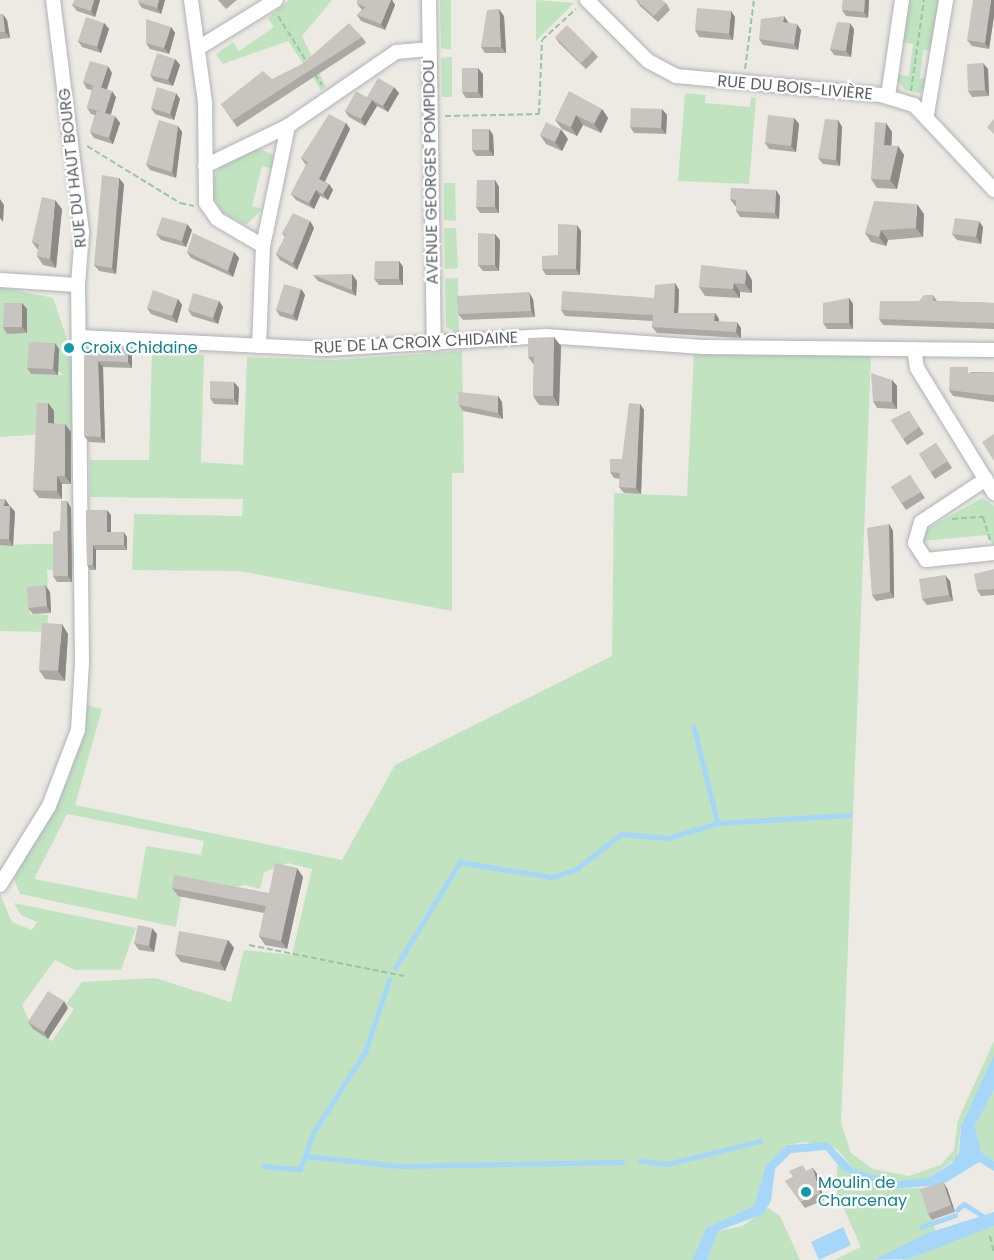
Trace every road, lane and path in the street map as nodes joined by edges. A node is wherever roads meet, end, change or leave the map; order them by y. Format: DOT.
graph roads {
  1 [pos="53,0"];
  2 [pos="191,0"];
  3 [pos="429,0"];
  4 [pos="754,0"];
  5 [pos="902,0"];
  6 [pos="924,0"];
  7 [pos="946,0"];
  8 [pos="273,2"];
  9 [pos="583,3"];
  10 [pos="200,47"];
  11 [pos="429,49"];
  12 [pos="742,84"];
  13 [pos="888,96"];
  14 [pos="330,97"];
  15 [pos="910,103"];
  16 [pos="927,114"];
  17 [pos="430,115"];
  18 [pos="288,126"];
  19 [pos="72,142"];
  20 [pos="205,166"];
  21 [pos="994,190"];
  22 [pos="208,208"];
  23 [pos="263,246"];
  24 [pos="0,280"];
  25 [pos="78,285"];
  26 [pos="80,338"];
  27 [pos="434,344"];
  28 [pos="259,346"];
  29 [pos="914,349"];
  30 [pos="994,350"];
  31 [pos="986,479"];
  32 [pos="994,493"];
  33 [pos="947,521"];
  34 [pos="994,547"];
  35 [pos="994,553"];
  36 [pos="0,885"];
  37 [pos="249,945"];
  38 [pos="404,976"];
  39 [pos="990,1236"];
  40 [pos="994,1254"];
  1 -- 19 [label="street, RUE DU HAUT BOURG"];
  2 -- 10 [label="street"];
  3 -- 11 [label="street, AVENUE GEORGES POMPIDOU"];
  4 -- 12 [label="path"];
  5 -- 13 [label="street"];
  6 -- 15 [label="path"];
  7 -- 16 [label="street"];
  8 -- 10 [label="street"];
  8 -- 14 [label="path"];
  9 -- 12 [label="street, RUE DU BOIS-LIVIÈRE"];
  9 -- 17 [label="path"];
  10 -- 20 [label="street"];
  11 -- 14 [label="street"];
  11 -- 17 [label="street, AVENUE GEORGES POMPIDOU"];
  12 -- 13 [label="street, RUE DU BOIS-LIVIÈRE"];
  13 -- 15 [label="street, RUE DU BOIS-LIVIÈRE"];
  14 -- 18 [label="street"];
  15 -- 16 [label="street, RUE DU BOIS-LIVIÈRE"];
  16 -- 21 [label="street, RUE DU BOIS-LIVIÈRE"];
  17 -- 27 [label="street, AVENUE GEORGES POMPIDOU"];
  18 -- 20 [label="street"];
  18 -- 23 [label="street"];
  19 -- 22 [label="path"];
  19 -- 25 [label="street, RUE DU HAUT BOURG"];
  20 -- 22 [label="street"];
  22 -- 23 [label="street"];
  23 -- 28 [label="street"];
  24 -- 25 [label="street"];
  25 -- 26 [label="street, RUE DU HAUT BOURG"];
  26 -- 28 [label="street, RUE DE LA CROIX CHIDAINE"];
  26 -- 36 [label="street"];
  27 -- 28 [label="street, RUE DE LA CROIX CHIDAINE"];
  27 -- 29 [label="street, RUE DE LA CROIX CHIDAINE"];
  29 -- 30 [label="street, RUE DE LA CROIX CHIDAINE"];
  29 -- 31 [label="street"];
  31 -- 32 [label="street"];
  31 -- 35 [label="street"];
  33 -- 34 [label="path"];
  37 -- 38 [label="path"];
  39 -- 40 [label="path"];
}
